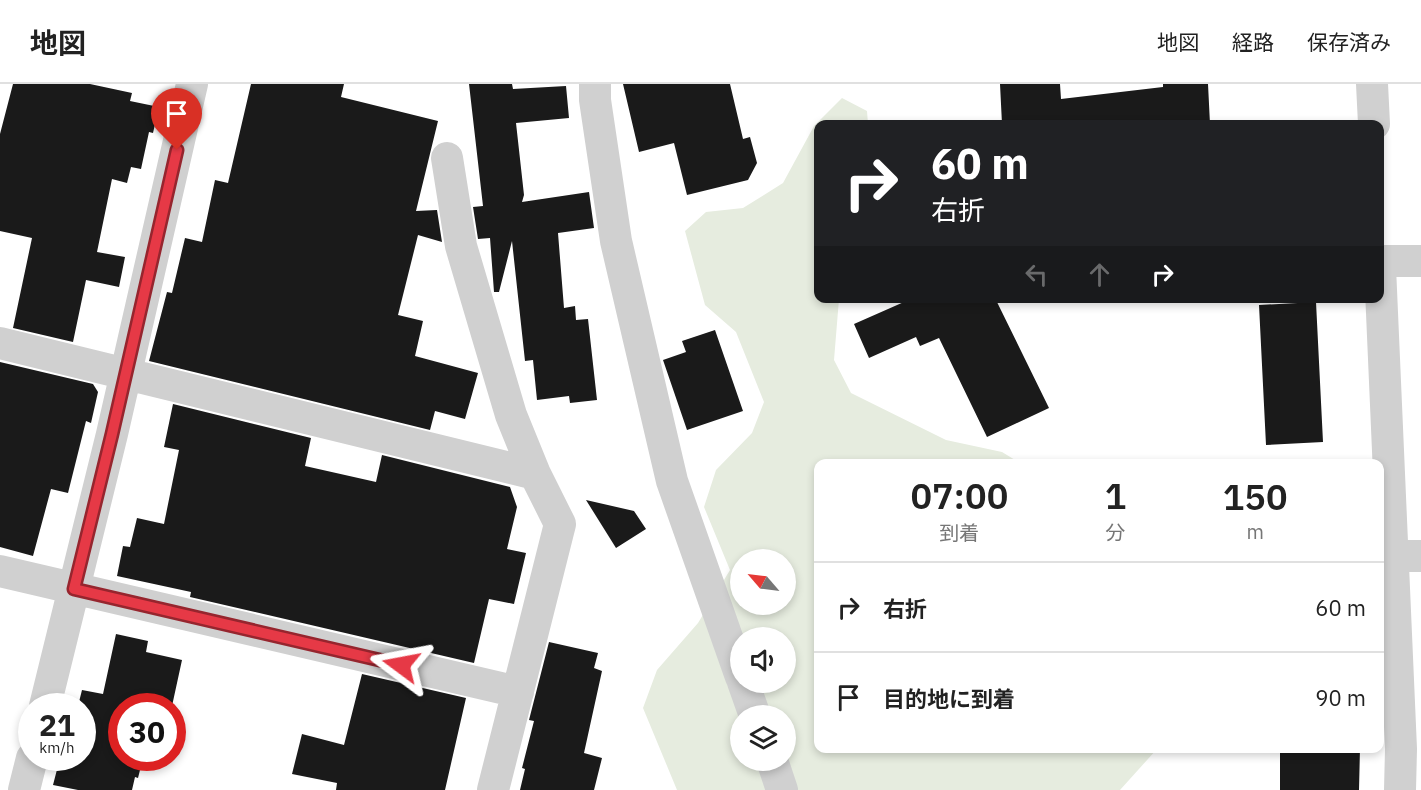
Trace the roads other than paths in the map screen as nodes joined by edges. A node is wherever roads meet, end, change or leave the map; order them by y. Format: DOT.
graph roads {
  1 [pos="192,84"];
  2 [pos="595,84"];
  3 [pos="1372,84"];
  4 [pos="1374,120"];
  5 [pos="447,158"];
  6 [pos="1384,261"];
  7 [pos="1421,261"];
  8 [pos="1382,303"];
  9 [pos="0,343"];
  10 [pos="127,373"];
  11 [pos="535,474"];
  12 [pos="1398,556"];
  13 [pos="0,571"];
  14 [pos="74,589"];
  15 [pos="730,646"];
  16 [pos="518,692"];
  17 [pos="48,693"];
  18 [pos="29,771"];
  19 [pos="776,771"];
  20 [pos="24,790"];
  21 [pos="493,790"];
  22 [pos="783,790"];
  23 [pos="1400,790"];
  1 -- 10 [label="street"];
  2 -- 15 [label="street"];
  3 -- 4 [label="street"];
  5 -- 11 [label="street"];
  6 -- 7 [label="street"];
  8 -- 12 [label="street"];
  9 -- 10 [label="street"];
  10 -- 11 [label="street"];
  10 -- 14 [label="street"];
  11 -- 16 [label="street"];
  12 -- 23 [label="street"];
  13 -- 14 [label="street"];
  14 -- 16 [label="street"];
  14 -- 17 [label="street"];
  16 -- 21 [label="street"];
  18 -- 20 [label="street"];
  19 -- 22 [label="street"];
}
